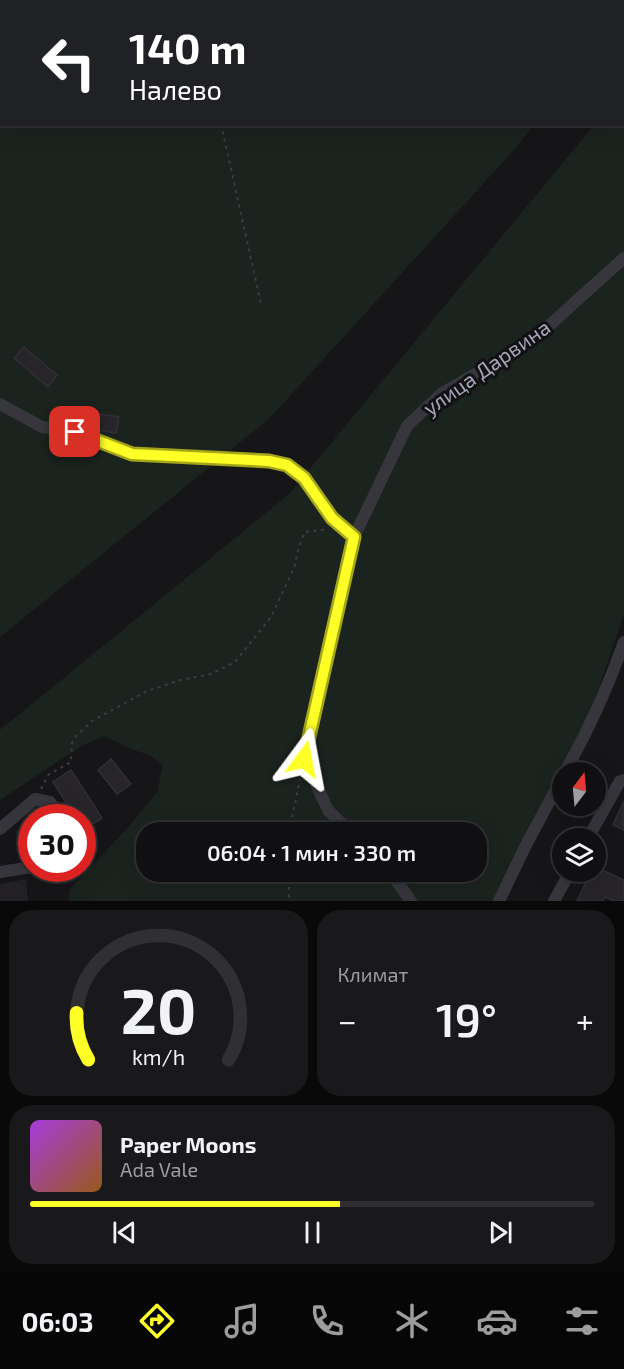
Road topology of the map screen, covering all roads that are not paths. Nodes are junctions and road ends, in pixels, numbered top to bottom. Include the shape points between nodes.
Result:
1 (624, 258) edge
2 (0, 404) edge
3 (354, 537) junction
4 (624, 642) edge
5 (621, 662) edge
6 (570, 762) edge
7 (624, 780) edge
8 (552, 797) edge
9 (29, 804) edge
10 (52, 804) edge
11 (18, 814) edge
12 (340, 822) edge
13 (594, 828) edge
14 (0, 829) edge
15 (18, 869) edge
16 (0, 872) edge
17 (397, 882) edge
18 (564, 882) edge
19 (411, 901) edge
20 (498, 901) edge
21 (554, 901) edge

1 - 3 street, улица Дарвина via 532,341 441,394 407,426
2 - 3 street via 42,427 75,432 132,454 287,465 304,478 332,518
3 - 12 street, улица Дарвина via 304,759 328,810
4 - 5 street
5 - 6 street
7 - 13 street
8 - 20 street
9 - 10 street via 35,799
11 - 14 street
15 - 16 street
17 - 19 street
18 - 21 street

